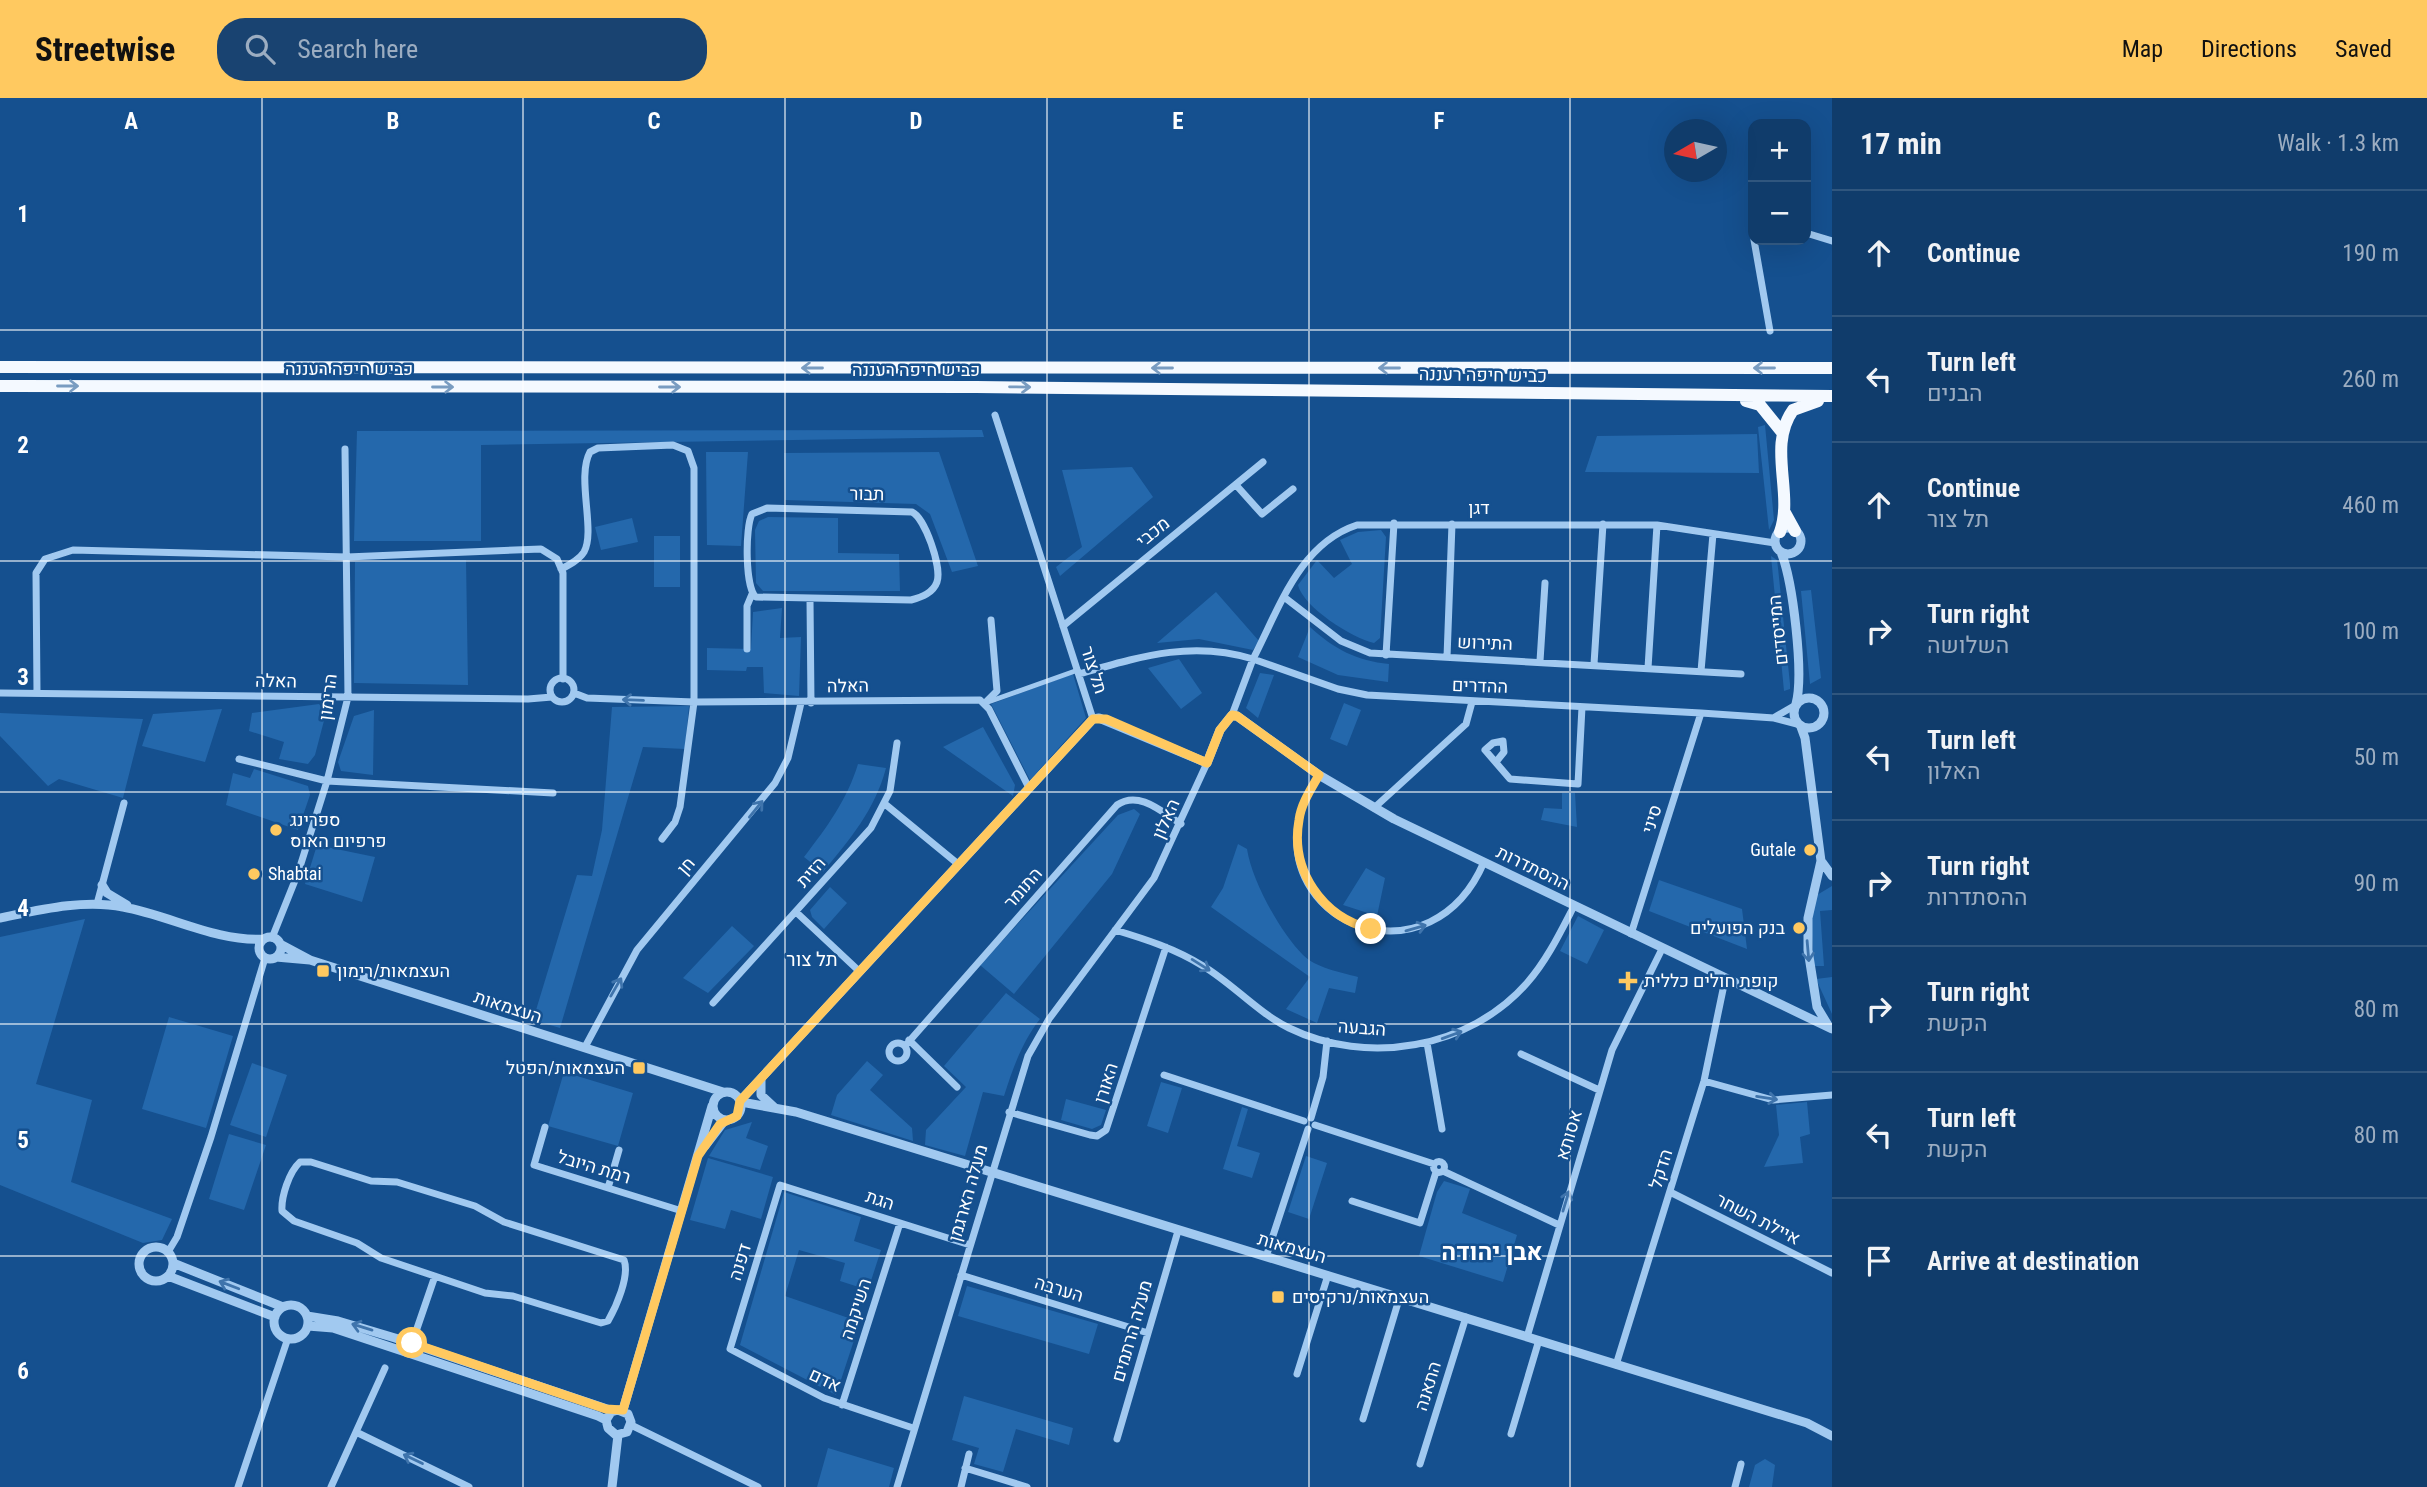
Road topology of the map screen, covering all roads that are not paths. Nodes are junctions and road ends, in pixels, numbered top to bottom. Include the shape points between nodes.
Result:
1 (1811, 235) edge
2 (1832, 241) edge
3 (1754, 245) edge
4 (1770, 331) dead end
5 (0, 367) edge
6 (1832, 368) edge
7 (0, 386) edge
8 (1722, 395) junction
9 (1832, 397) edge
10 (995, 415) dead end
11 (1781, 430) junction
12 (345, 449) dead end
13 (1262, 463) dead end
14 (1236, 485) junction
15 (1293, 489) dead end
16 (1783, 508) junction
17 (1394, 523) junction
18 (1452, 524) junction
19 (1603, 524) junction
20 (1657, 525) junction
21 (1795, 531) junction
22 (1713, 534) junction
23 (1778, 537) junction
24 (1797, 550) junction
25 (1781, 552) junction
26 (347, 557) junction
27 (561, 569) junction
28 (1790, 581) junction
29 (1545, 583) dead end
30 (752, 594) junction
31 (1284, 597) junction
32 (810, 600) junction
33 (991, 620) dead end
34 (1063, 626) junction
35 (747, 649) dead end
36 (1386, 655) junction
37 (1447, 657) junction
38 (1253, 659) junction
39 (1540, 661) junction
40 (1594, 664) junction
41 (1648, 668) junction
42 (1701, 671) junction
43 (1078, 672) junction
44 (1741, 674) dead end
45 (1799, 675) junction
46 (563, 679) junction
47 (0, 693) edge
48 (574, 693) junction
49 (37, 694) junction
50 (348, 697) junction
51 (552, 697) junction
52 (1814, 699) junction
53 (694, 702) junction
54 (1472, 702) junction
55 (801, 703) junction
56 (811, 703) junction
57 (985, 703) junction
58 (1795, 706) junction
59 (1582, 707) junction
60 (1824, 710) junction
61 (1701, 713) junction
62 (1232, 715) junction
63 (1832, 716) edge
64 (1771, 718) junction
65 (1093, 719) junction
66 (1832, 723) edge
67 (1799, 725) junction
68 (1815, 727) junction
69 (897, 743) dead end
70 (1806, 745) junction
71 (239, 759) dead end
72 (1496, 762) dead end
73 (1207, 763) junction
74 (1319, 775) junction
75 (327, 781) junction
76 (1029, 788) junction
77 (553, 793) dead end
78 (124, 803) dead end
79 (885, 804) junction
80 (1374, 808) junction
81 (1181, 824) junction
82 (662, 839) dead end
83 (1821, 861) junction
84 (1484, 862) junction
85 (958, 864) junction
86 (1832, 878) edge
87 (102, 885) junction
88 (1816, 888) junction
89 (97, 904) junction
90 (1574, 906) junction
91 (135, 910) junction
92 (796, 912) junction
93 (0, 918) edge
94 (1115, 930) junction
95 (1631, 934) junction
96 (228, 936) junction
97 (272, 940) junction
98 (1166, 947) junction
99 (1662, 949) junction
100 (262, 955) junction
101 (276, 957) junction
102 (310, 960) junction
103 (859, 971) junction
104 (1725, 979) junction
105 (1815, 997) junction
106 (713, 1003) dead end
107 (1799, 1014) junction
108 (1831, 1028) edge
109 (1327, 1041) junction
110 (1427, 1043) junction
111 (585, 1047) junction
112 (1521, 1054) dead end
113 (769, 1070) junction
114 (1164, 1075) dead end
115 (761, 1079) junction
116 (1704, 1081) junction
117 (697, 1082) junction
118 (957, 1087) dead end
119 (1599, 1090) junction
120 (728, 1092) junction
121 (1832, 1095) edge
122 (740, 1101) junction
123 (713, 1103) junction
124 (772, 1109) junction
125 (1009, 1112) junction
126 (737, 1116) junction
127 (725, 1120) junction
128 (1309, 1123) junction
129 (545, 1127) dead end
130 (1442, 1129) dead end
131 (619, 1150) dead end
132 (698, 1156) junction
133 (1438, 1169) junction
134 (990, 1174) junction
135 (780, 1185) joint
136 (608, 1188) junction
137 (1670, 1192) junction
138 (1352, 1201) dead end
139 (682, 1211) junction
140 (900, 1223) junction
141 (1559, 1225) junction
142 (1178, 1231) junction
143 (970, 1245) junction
144 (168, 1252) junction
145 (1266, 1257) junction
146 (173, 1264) junction
147 (1832, 1273) edge
148 (961, 1275) junction
149 (1328, 1275) junction
150 (168, 1276) junction
151 (435, 1276) junction
152 (1400, 1296) junction
153 (284, 1307) junction
154 (275, 1317) junction
155 (1466, 1317) junction
156 (307, 1321) junction
157 (1148, 1333) junction
158 (1527, 1337) junction
159 (288, 1338) junction
160 (1539, 1340) junction
161 (412, 1343) junction
162 (730, 1349) joint
163 (1616, 1364) junction
164 (385, 1368) dead end
165 (1297, 1374) dead end
166 (842, 1405) junction
167 (618, 1411) junction
168 (1363, 1419) dead end
169 (606, 1420) junction
170 (1807, 1423) junction
171 (631, 1425) junction
172 (1832, 1427) edge
173 (913, 1428) junction
174 (356, 1432) junction
175 (1511, 1434) dead end
176 (618, 1435) junction
177 (1832, 1436) edge
178 (1117, 1439) dead end
179 (969, 1454) dead end
180 (1420, 1464) dead end
181 (1741, 1464) dead end
182 (965, 1468) junction
183 (238, 1487) edge
184 (331, 1487) edge
185 (469, 1487) edge
186 (612, 1487) edge
187 (758, 1487) edge
188 (897, 1487) edge
189 (961, 1487) edge
190 (1027, 1487) edge
191 (1735, 1487) edge

1 - 2 street
3 - 4 street
6 -> 5 highway, כביש חיפה רעננה
7 -> 8 highway, כביש חיפה רעננה via 976,387
8 - 9 highway, כביש חיפה רעננה
8 - 11 highway via 1760,405
9 - 11 highway via 1793,410
10 - 34 street, תל צור
11 - 16 highway
12 - 26 street, הרימון
13 - 14 street, מכבי
14 - 15 street via 1262,514
14 - 34 street, מכבי
16 - 21 highway
16 - 23 highway
17 - 18 street, דגן
17 - 31 street, דגן via 1357,525 1330,536 1310,555
17 - 36 street
18 - 19 street, דגן
18 - 37 street
19 - 20 street, דגן
19 - 40 street
20 - 22 street, דגן
20 - 41 street
21 - 23 street
21 - 24 street, המייסדים via 1800,538
22 - 23 street, דגן
22 - 42 street
23 - 25 street, המייסדים
24 - 25 street
24 - 28 street, המייסדים
25 - 28 street, המייסדים
26 - 27 street via 541,548 557,559
26 - 49 street via 74,550 53,554 39,566 35,583
26 - 50 street, הרימון
27 - 46 street
27 - 53 street via 577,560 586,546 585,466 590,452 673,445 688,451 694,468
28 - 45 street, המייסדים
29 - 39 street
30 - 32 street, תבור via 762,600
30 - 32 street, תבור via 748,524 756,511 902,510 918,515 938,567 937,581 929,593 911,600
30 - 35 street via 747,606
31 - 36 street, התירוש via 1341,641
31 - 38 street, דגן
32 - 56 street
33 - 57 street via 997,691
34 - 43 street, תל צור
36 - 37 street, התירוש
37 - 39 street, התירוש
38 - 43 street, ההדרים via 1182,649
38 - 54 street, ההדרים via 1351,692
38 - 62 street
39 - 40 street, התירוש
40 - 41 street, התירוש
41 - 42 street, התירוש
42 - 44 street, התירוש
43 - 57 street
43 - 65 street, תל צור
45 - 52 street, המייסדים
45 - 58 street, המייסדים
46 - 48 street via 572,684
46 - 51 street via 551,686
47 - 49 street, האלה
48 - 51 street via 564,702
53 -> 48 street, האלה via 587,698
49 - 50 street, האלה
50 - 51 street, האלה
50 - 75 street, הרימון
52 - 58 street via 1804,698
52 - 60 street
53 - 55 street, האלה
53 - 82 street via 680,807
54 - 59 street, ההדרים
54 - 80 street via 1466,724
55 - 56 street, האלה
111 -> 55 street, חן via 642,943 775,783 788,758
56 - 57 street, האלה via 974,699
57 - 76 street
58 - 64 street
58 - 67 street via 1793,715
59 - 61 street, ההדרים
59 - 72 street via 1578,784 1510,779
60 - 63 street
60 - 68 street
61 - 64 street, ההדרים
61 - 95 street, סיני
62 - 73 street, האלון via 1220,730
62 - 74 street, ההסתדרות
64 - 67 street, ההדרים
65 - 73 street via 1106,719
65 - 76 street, תל צור
66 - 68 street
67 - 68 street
67 - 70 street
68 - 70 street
69 - 79 street, הזית
70 - 83 street
71 - 75 street
73 - 81 street, האלון
74 - 80 street, ההסתדרות
74 -> 84 street via 1299,818 1298,851 1308,882 1351,922 1396,932 1424,926 1461,900
75 - 77 street
75 - 97 street, הרימון
76 - 85 street, תל צור
78 - 87 street
79 - 85 street
79 - 92 street, הזית via 862,839
80 - 84 street, ההסתדרות
81 - 94 street, האלון via 1154,878
81 - 118 street, התומר via 1140,799 1126,799 1117,805 907,1043
83 - 86 street
83 - 88 street
84 - 90 street, ההסתדרות
85 - 103 street, תל צור
86 - 88 street
87 - 89 street
87 - 91 street
88 -> 105 street via 1807,929
89 - 91 street, העצמאות
89 - 93 street, העצמאות
90 - 95 street, ההסתדרות
110 -> 90 street, הגבעה via 1462,1031 1510,1000 1539,969
91 - 96 street, העצמאות
92 - 103 street
92 - 106 street, הזית
94 - 98 street, הגבעה
94 - 125 street, מעלה הארגמן via 1041,1031
95 - 99 street, ההסתדרות
96 - 97 street, העצמאות
96 - 100 street, העצמאות
97 - 100 street via 260,944
97 - 101 street
97 - 102 street, העצמאות
98 -> 109 street, הגבעה via 1205,967 1273,1019
98 - 125 street, האורן via 1106,1130 1090,1135
99 - 104 street, ההסתדרות
99 - 119 street, אסותא via 1621,1028
100 - 101 street, העצמאות
100 - 144 street via 211,1137
101 - 102 street, העצמאות
102 - 111 street, העצמאות
103 - 113 street, תל צור
104 - 107 street, ההסתדרות
104 - 116 street, הדקל
105 - 107 street via 1808,1010
105 - 108 street
107 - 108 street, ההסתדרות
109 - 110 street, הגבעה via 1362,1047
109 - 128 street via 1323,1077
110 - 130 street
111 - 117 street, העצמאות
112 - 119 street
113 - 115 street, תל צור
113 - 120 street, תל צור via 744,1090
114 - 128 street
115 - 122 street, תל צור
115 - 124 street via 761,1095
116 -> 121 street via 1773,1100
116 - 137 street, הדקל
117 - 120 street, העצמאות
117 - 123 street
141 -> 119 street, אסותא
120 - 122 street
120 - 123 street
122 - 124 street, העצמאות
122 - 126 street
123 - 127 street via 716,1116
123 - 132 street
124 - 126 street, העצמאות
124 - 134 street, העצמאות via 796,1112
125 - 134 street, מעלה הארגמן
126 - 127 street
127 - 132 street
128 - 133 street
128 - 145 street
129 - 136 street, רמת היובל via 534,1165
131 - 136 street
132 - 139 street
133 - 138 street via 1420,1223
133 - 141 street
134 - 142 street, העצמאות
134 - 143 street, מעלה הארגמן
135 - 140 street, הגת
135 - 162 street, דפנה
136 - 139 street, רמת היובל
137 - 147 street, איילת השחר
137 - 163 street, הדקל
139 - 167 street
140 - 143 street, הגת
140 - 166 street, השיקמה
141 - 158 street, אסותא
142 - 145 street, העצמאות
142 - 157 street, מעלה הרתמים
143 - 148 street, מעלה הארגמן
144 - 146 street
144 - 150 street via 150,1248 141,1256 139,1267 150,1280
145 - 149 street, העצמאות
146 - 150 street
153 -> 146 street
148 - 157 street, הערבה
148 - 173 street, מעלה הארגמן
149 - 152 street, העצמאות
149 - 165 street
150 - 154 street
151 - 151 street via 601,1323 612,1314 626,1266 616,1257 397,1182 371,1181 311,1162 295,1166 282,1204 287,1216
151 - 161 street
152 - 155 street, העצמאות
152 - 168 street
153 - 154 street
153 - 156 street via 297,1306
154 - 159 street via 278,1332
155 - 158 street, העצמאות
155 - 180 street, התאנה
156 - 159 street via 302,1335
161 -> 156 street via 338,1321
156 - 169 street
157 - 178 street, מעלה הרתמים
158 - 160 street, העצמאות
159 - 183 street
160 - 163 street, העצמאות
160 - 175 street
161 - 167 street
162 - 166 street, אדם
163 - 170 street, העצמאות
164 - 174 street
166 - 173 street, אדם
167 - 169 street
167 - 171 street via 631,1418
169 - 176 street via 610,1432
170 - 172 street, העצמאות
170 - 177 street, העצמאות
171 - 176 street
171 - 187 street
173 - 188 street, מעלה הארגמן
174 - 184 street
185 -> 174 street
176 - 186 street
179 - 182 street
181 - 191 street
182 - 189 street
182 - 190 street

